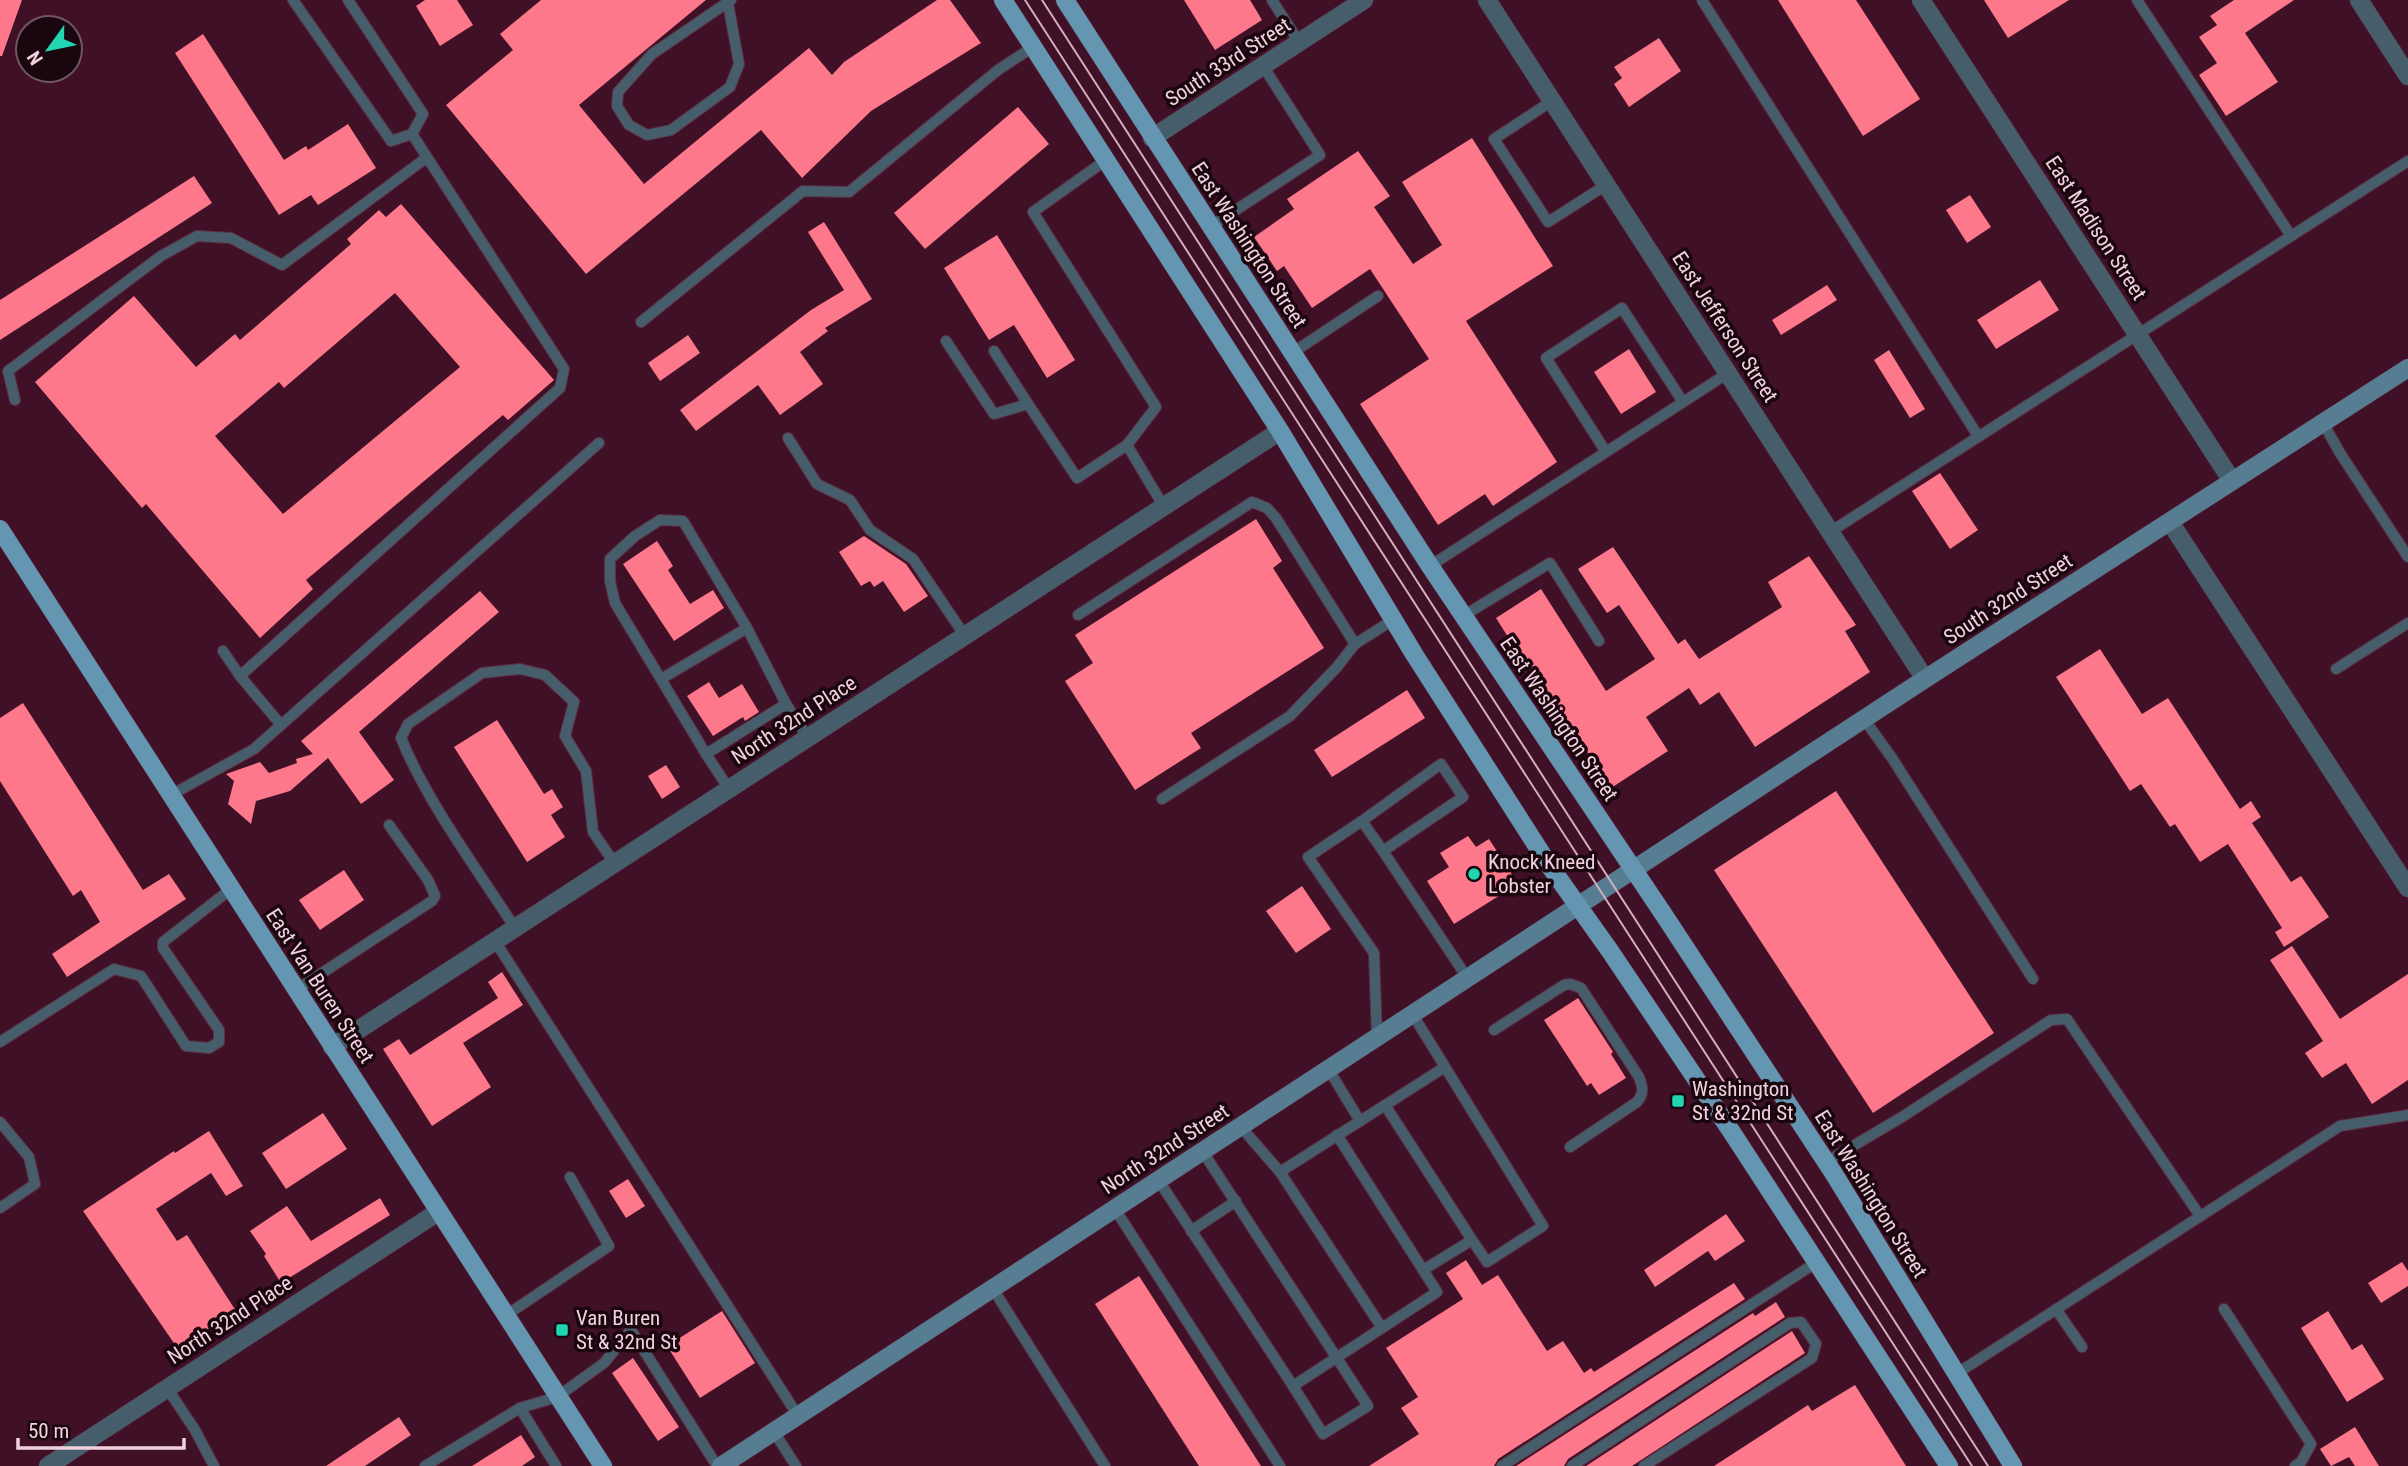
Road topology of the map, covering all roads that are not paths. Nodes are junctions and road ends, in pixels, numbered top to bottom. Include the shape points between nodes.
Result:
1 (293, 0) edge
2 (348, 0) edge
3 (1003, 0) edge
4 (1065, 0) edge
5 (1272, 0) edge
6 (1364, 0) edge
7 (1487, 0) edge
8 (1702, 0) edge
9 (1921, 0) edge
10 (2137, 0) edge
11 (2358, 0) edge
12 (730, 1) edge
13 (1299, 42) junction
14 (1033, 47) junction
15 (1263, 66) junction
16 (2408, 76) edge
17 (1552, 101) junction
18 (412, 134) junction
19 (1152, 138) junction
20 (426, 158) junction
21 (1106, 160) junction
22 (2408, 161) edge
23 (1606, 184) junction
24 (1210, 227) junction
25 (2291, 236) junction
26 (1378, 296) dead end
27 (642, 322) dead end
28 (2138, 335) junction
29 (946, 341) dead end
30 (994, 351) dead end
31 (1292, 353) junction
32 (2408, 368) edge
33 (1728, 373) junction
34 (15, 400) dead end
35 (1683, 402) junction
36 (1028, 404) junction
37 (2322, 423) junction
38 (1280, 431) junction
39 (1978, 436) junction
40 (788, 438) dead end
41 (599, 443) dead end
42 (1127, 445) junction
43 (1606, 452) junction
44 (2232, 481) junction
45 (1164, 507) junction
46 (2170, 522) junction
47 (0, 529) edge
48 (1830, 532) junction
49 (2408, 557) edge
50 (1430, 566) junction
51 (1078, 615) dead end
52 (1462, 616) junction
53 (1393, 620) junction
54 (2408, 623) edge
55 (747, 628) junction
56 (965, 636) junction
57 (1599, 641) dead end
58 (1355, 644) junction
59 (223, 651) dead end
60 (2336, 669) dead end
61 (240, 676) junction
62 (661, 679) junction
63 (1925, 679) junction
64 (786, 704) junction
65 (1864, 719) junction
66 (281, 725) junction
67 (808, 738) junction
68 (706, 754) junction
69 (729, 789) junction
70 (171, 795) junction
71 (1162, 799) dead end
72 (1362, 821) junction
73 (389, 825) dead end
74 (1383, 851) junction
75 (615, 864) junction
76 (1633, 869) junction
77 (2408, 888) edge
78 (231, 889) junction
79 (1578, 906) junction
80 (515, 928) junction
81 (495, 941) junction
82 (1468, 979) junction
83 (2033, 979) dead end
84 (296, 990) junction
85 (1413, 1015) junction
86 (1494, 1030) dead end
87 (1377, 1038) junction
88 (0, 1042) edge
89 (332, 1047) junction
90 (1445, 1067) junction
91 (1329, 1070) junction
92 (1385, 1105) junction
93 (2408, 1115) edge
94 (1360, 1121) junction
95 (0, 1122) edge
96 (1241, 1127) junction
97 (1338, 1135) junction
98 (1570, 1147) dead end
99 (1203, 1152) junction
100 (1826, 1162) junction
101 (1280, 1172) junction
102 (570, 1177) dead end
103 (1159, 1181) junction
104 (1236, 1201) junction
105 (0, 1208) edge
106 (1115, 1209) junction
107 (438, 1212) junction
108 (2200, 1216) junction
109 (1191, 1231) junction
110 (1472, 1240) junction
111 (1817, 1262) junction
112 (1423, 1270) junction
113 (993, 1289) junction
114 (2224, 1309) dead end
115 (2056, 1310) junction
116 (505, 1316) junction
117 (1382, 1328) junction
118 (2082, 1347) dead end
119 (1337, 1357) junction
120 (1956, 1374) junction
121 (1293, 1386) junction
122 (167, 1388) junction
123 (557, 1396) junction
124 (520, 1408) junction
125 (798, 1416) junction
126 (774, 1432) junction
127 (2300, 1465) edge
128 (48, 1466) edge
129 (214, 1466) edge
130 (425, 1466) edge
131 (556, 1466) edge
132 (603, 1466) edge
133 (719, 1466) edge
134 (796, 1466) edge
135 (1105, 1466) edge
136 (1280, 1466) edge
137 (1502, 1466) edge
138 (1572, 1466) edge
139 (1644, 1466) edge
140 (1949, 1466) edge
141 (2013, 1466) edge

1 - 18 lane via 391,141
2 - 18 lane via 423,114
3 - 14 main road
4 - 19 main road, East Washington Street
5 - 13 lane
6 - 13 street, South 33rd Street
7 - 17 street, East Jefferson Street
8 - 39 lane
9 - 28 street, East Madison Street
10 - 25 lane
11 - 16 street
12 - 12 lane via 739,64 730,87 671,130 647,135 629,125 617,107 618,92 652,54
13 - 15 street, South 33rd Street
14 - 21 main road
14 - 27 lane via 998,70 849,192 803,191
15 - 19 street, South 33rd Street
15 - 24 lane via 1320,155
17 - 23 street, East Jefferson Street
17 - 23 lane via 1494,139 1548,222
18 - 20 lane
19 - 24 main road, East Washington Street
20 - 34 lane via 282,265 231,238 197,236 161,256 8,371
20 - 61 lane via 564,369 560,388
21 - 38 main road
21 - 42 lane via 1033,212 1156,407
22 - 25 lane
23 - 33 street, East Jefferson Street
24 - 31 main road, East Washington Street
25 - 28 lane
26 - 31 lane
28 - 39 lane
28 - 44 street, East Madison Street
29 - 36 lane via 994,414
30 - 36 lane
31 - 50 main road, East Washington Street
32 - 37 main road, South 32nd Street
33 - 35 lane
33 - 48 street, East Jefferson Street
35 - 43 lane
35 - 43 lane via 1622,308 1546,358
36 - 42 lane via 1077,478
37 - 44 main road, South 32nd Street
37 - 49 lane
38 - 45 street, North 32nd Place
38 - 53 main road
39 - 48 lane
40 - 56 lane via 817,484 850,500 870,530 913,559
41 - 66 lane
42 - 45 lane
43 - 50 lane
44 - 46 main road, South 32nd Street
45 - 56 street, North 32nd Place
46 - 63 main road, South 32nd Street
46 - 77 street
47 - 70 main road, East Van Buren Street
48 - 63 street, East Jefferson Street
50 - 52 main road, East Washington Street
51 - 58 lane via 1252,502 1276,518
52 - 57 lane via 1550,563
52 - 76 main road, East Washington Street
53 - 58 lane
53 - 79 main road
54 - 60 lane
55 - 62 lane
55 - 62 lane via 684,521 660,520 610,559 610,581 615,603
55 - 64 lane
56 - 67 street, North 32nd Place
58 - 71 lane via 1290,716
59 - 61 lane
61 - 66 lane
62 - 68 lane
63 - 65 main road, South 32nd Street
64 - 67 lane
64 - 68 lane
65 - 76 main road, South 32nd Street
65 - 83 lane
66 - 70 lane via 254,749
67 - 69 street, North 32nd Place
68 - 69 lane
69 - 75 street, North 32nd Place
70 - 78 main road, East Van Buren Street
72 - 74 lane
72 - 74 lane via 1441,764 1463,797
72 - 87 lane via 1308,857 1374,953
73 - 84 lane via 435,896
74 - 82 lane
75 - 80 street, North 32nd Place
75 - 80 lane via 593,832 586,771 565,736 573,702 545,675 520,669 482,673 408,724 401,738 434,802
76 - 79 main road, North 32nd Street
76 - 100 main road, East Washington Street
78 - 84 main road, East Van Buren Street
78 - 88 lane via 163,942 219,1030 219,1042 209,1048 186,1046 141,976 114,970
79 - 82 main road, North 32nd Street
79 - 111 main road
80 - 81 street, North 32nd Place
81 - 89 street, North 32nd Place
81 - 125 lane
82 - 85 main road, North 32nd Street
84 - 89 main road, East Van Buren Street
85 - 87 main road, North 32nd Street
85 - 90 lane
86 - 98 lane via 1570,984 1581,988 1632,1066 1642,1084 1642,1097
87 - 91 main road, North 32nd Street
89 - 107 main road, East Van Buren Street
90 - 92 lane
90 - 110 lane via 1543,1226 1487,1262
91 - 94 lane
91 - 96 main road, North 32nd Street
92 - 94 lane
92 - 110 lane
93 - 108 lane via 2340,1126
94 - 97 lane
95 - 105 lane via 29,1157 34,1184
96 - 99 main road, North 32nd Street
96 - 101 lane
97 - 101 lane
97 - 112 lane
99 - 103 main road, North 32nd Street
99 - 104 lane
100 - 108 lane via 2051,1020 2067,1019
100 - 120 main road, East Washington Street
101 - 117 lane
102 - 116 lane via 609,1246
103 - 106 main road, North 32nd Street
103 - 109 lane
104 - 109 lane
104 - 119 lane
106 - 113 main road, North 32nd Street
106 - 136 lane
107 - 116 main road, East Van Buren Street
107 - 122 street, North 32nd Place
108 - 115 lane
109 - 121 lane
110 - 112 lane
111 - 137 lane
111 - 140 main road
112 - 117 lane via 1437,1292
113 - 125 main road, North 32nd Street
113 - 135 lane
114 - 127 lane via 2311,1444
115 - 118 lane
115 - 120 lane
116 - 123 main road, East Van Buren Street
117 - 119 lane
119 - 121 lane
119 - 121 lane via 1368,1406 1323,1434
120 - 141 main road, East Washington Street
122 - 128 street, North 32nd Place
122 - 129 lane
123 - 124 lane
123 - 132 main road, East Van Buren Street
123 - 133 lane via 604,1363 631,1330
124 - 130 lane
124 - 131 lane
125 - 126 main road, North 32nd Street
126 - 133 main road, North 32nd Street
126 - 134 lane
138 - 139 lane via 1790,1323 1801,1322 1816,1344 1812,1357

